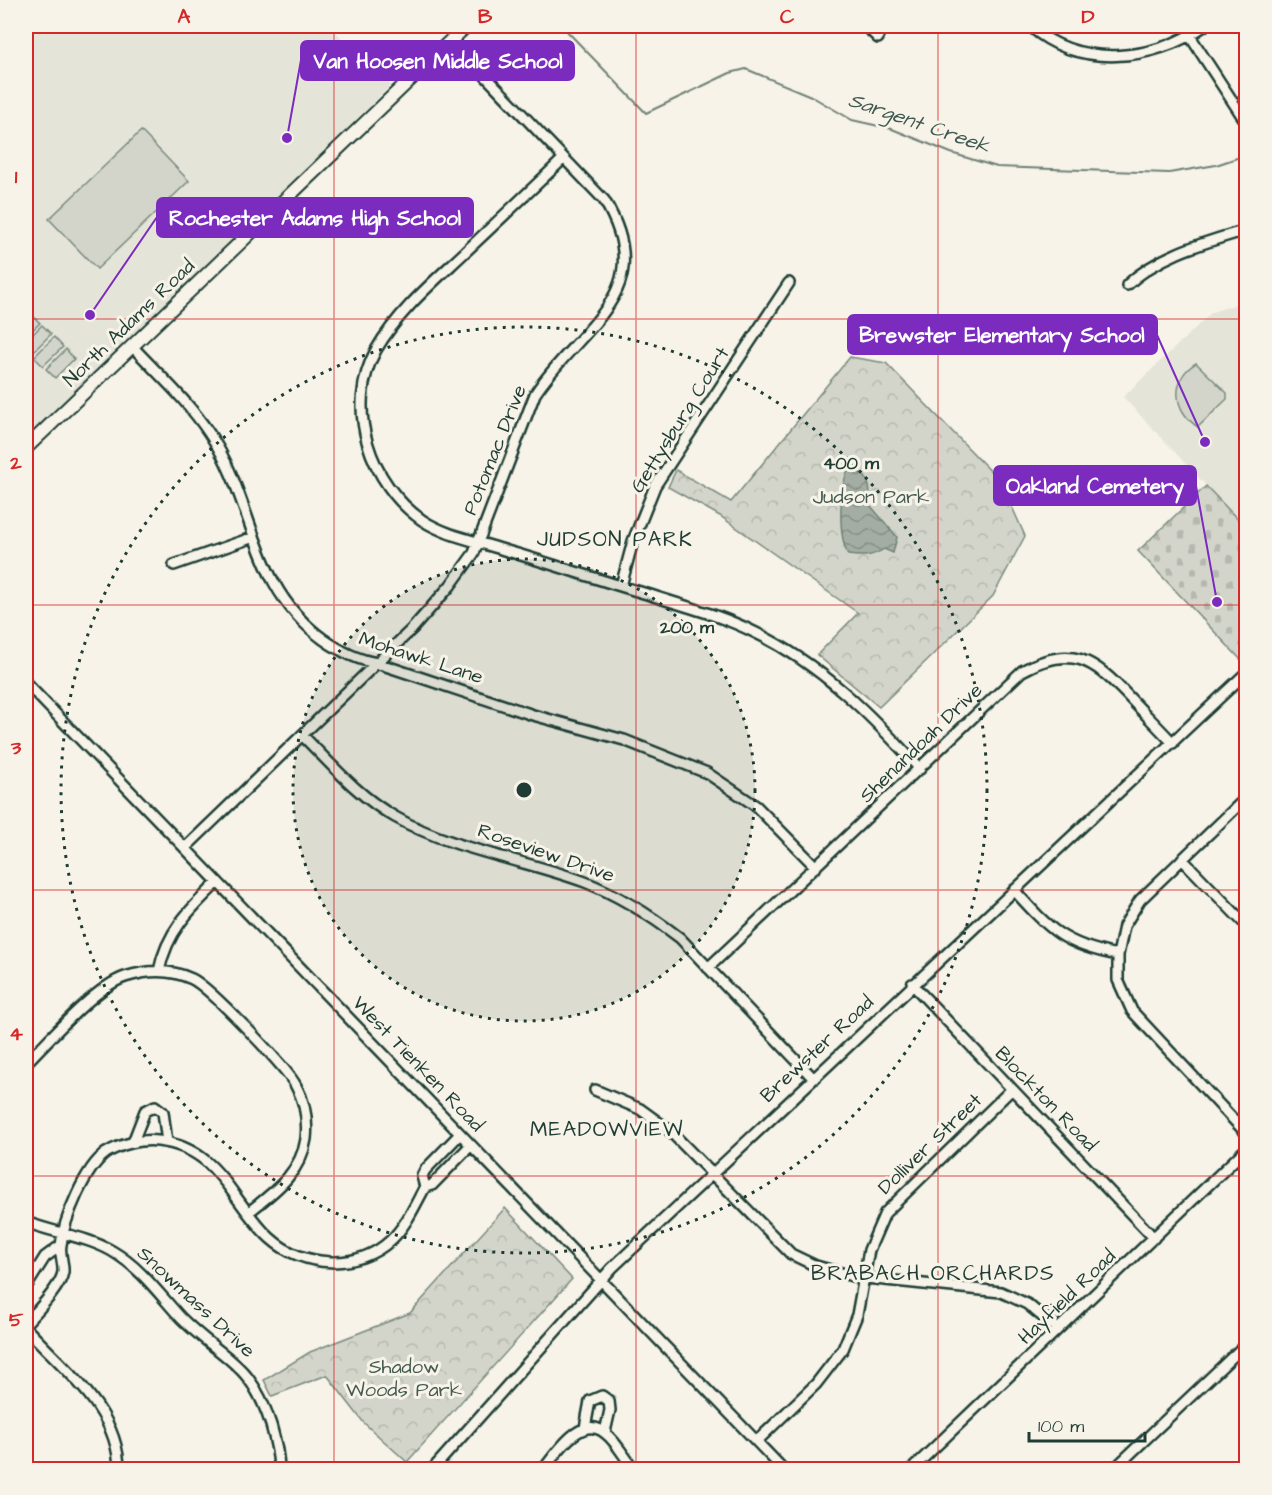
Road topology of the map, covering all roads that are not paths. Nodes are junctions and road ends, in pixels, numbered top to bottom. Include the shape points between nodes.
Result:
1 (466, 26) edge
2 (866, 26) edge
3 (1030, 26) edge
4 (1204, 26) edge
5 (1042, 29) edge
6 (1190, 36) junction
7 (878, 38) dead end
8 (451, 40) junction
9 (1246, 122) edge
10 (563, 159) junction
11 (1246, 230) edge
12 (789, 283) dead end
13 (1127, 285) dead end
14 (133, 347) junction
15 (26, 448) edge
16 (254, 537) junction
17 (477, 543) junction
18 (174, 565) dead end
19 (621, 586) junction
20 (377, 663) junction
21 (1246, 674) edge
22 (26, 683) edge
23 (303, 735) junction
24 (1173, 743) junction
25 (920, 769) junction
26 (1246, 798) edge
27 (185, 848) junction
28 (1182, 859) junction
29 (816, 867) junction
30 (218, 882) junction
31 (1014, 890) junction
32 (1246, 925) edge
33 (1118, 955) junction
34 (708, 968) junction
35 (159, 971) junction
36 (912, 984) junction
37 (26, 1063) edge
38 (813, 1078) junction
39 (1012, 1089) junction
40 (596, 1090) dead end
41 (1246, 1133) edge
42 (460, 1134) junction
43 (167, 1142) junction
44 (133, 1143) junction
45 (471, 1145) junction
46 (1246, 1149) edge
47 (713, 1173) junction
48 (425, 1187) junction
49 (249, 1212) junction
50 (26, 1222) edge
51 (65, 1233) junction
52 (1154, 1238) junction
53 (60, 1246) junction
54 (863, 1277) junction
55 (601, 1281) junction
56 (26, 1287) edge
57 (26, 1323) edge
58 (26, 1328) edge
59 (1058, 1329) junction
60 (1246, 1344) edge
61 (585, 1428) junction
62 (605, 1432) junction
63 (757, 1441) junction
64 (437, 1468) edge
65 (119, 1470) edge
66 (279, 1470) edge
67 (543, 1470) edge
68 (636, 1470) edge
69 (784, 1470) edge
70 (911, 1470) edge
71 (1113, 1470) edge

1 - 8 main road, North Adams Road
2 - 7 street
3 - 5 street
4 - 6 street
5 - 6 street via 1068,48 1095,54 1145,53
6 - 9 street
8 - 10 street, Potomac Drive
8 - 14 main road, North Adams Road
10 - 17 street, Potomac Drive via 612,213 622,243 623,275 604,312 547,375 535,394
10 - 17 street via 399,317 371,362 363,394 366,440 380,475 392,492 423,521
11 - 13 street via 1157,262
12 - 19 street, Gettysburg Court via 656,486 633,541
14 - 15 main road, North Adams Road
14 - 16 street, Mohawk Lane via 209,433
16 - 18 street
16 - 20 street, Mohawk Lane via 274,586 299,619 343,651 362,661
17 - 19 street
17 - 20 street, Potomac Drive via 436,604
19 - 25 street via 727,619 805,662 852,697
20 - 23 street, Potomac Drive
20 - 29 street, Mohawk Lane via 533,715 624,740 707,773 756,806
21 - 24 street, Brewster Road
22 - 27 street, West Tienken Road
23 - 27 street, Potomac Drive
23 - 34 street, Roseview Drive via 363,794 396,818 439,837 582,881 628,901 680,938
24 - 25 street, Shenandoah Drive via 1092,662 1055,657 1023,671
24 - 31 street, Brewster Road
25 - 29 street, Shenandoah Drive
26 - 28 street
27 - 30 street, West Tienken Road
28 - 32 street
28 - 33 street via 1130,914
29 - 34 street, Shenandoah Drive
30 - 35 street via 175,928
30 - 42 street, West Tienken Road
31 - 33 street via 1062,938 1090,950
31 - 36 street, Brewster Road
33 - 41 street via 1118,980 1132,1011
34 - 38 street, Roseview Drive
35 - 37 street via 124,977 104,989
35 - 49 street via 193,979 207,989 295,1083 305,1104 306,1140 292,1173
36 - 38 street, Brewster Road
36 - 39 street, Blockton Road
38 - 47 street, Brewster Road
39 - 52 street, Blockton Road
39 - 54 street, Dolliver Street via 885,1213 872,1240
40 - 47 street via 656,1118
42 - 45 street, West Tienken Road
42 - 48 street via 425,1170
43 - 44 street
43 - 44 street via 163,1112 155,1106 145,1111
43 - 49 street via 197,1152
44 - 51 street via 106,1154 90,1169
45 - 48 street via 432,1185
45 - 55 street, West Tienken Road
46 - 52 street, Hayfield Road
47 - 54 street via 791,1254 824,1269
47 - 55 street, Brewster Road
48 - 49 street via 391,1240 378,1250 345,1262 298,1256 270,1238
50 - 51 street, Snowmass Drive
51 - 53 street
51 - 66 street, Snowmass Drive via 127,1260 184,1320 252,1380 276,1442
52 - 59 street, Hayfield Road
53 - 56 street via 45,1257
53 - 57 street via 63,1273
54 - 59 street via 1001,1292 1027,1304
54 - 63 street, Dolliver Street via 857,1315 832,1365
55 - 63 street, West Tienken Road
55 - 64 street, Brewster Road
58 - 65 street via 104,1413 118,1447
59 - 70 street, Hayfield Road
60 - 71 street
61 - 62 street
61 - 62 street via 590,1401 602,1396 609,1401 610,1410
61 - 67 street
62 - 68 street
63 - 69 street, West Tienken Road

